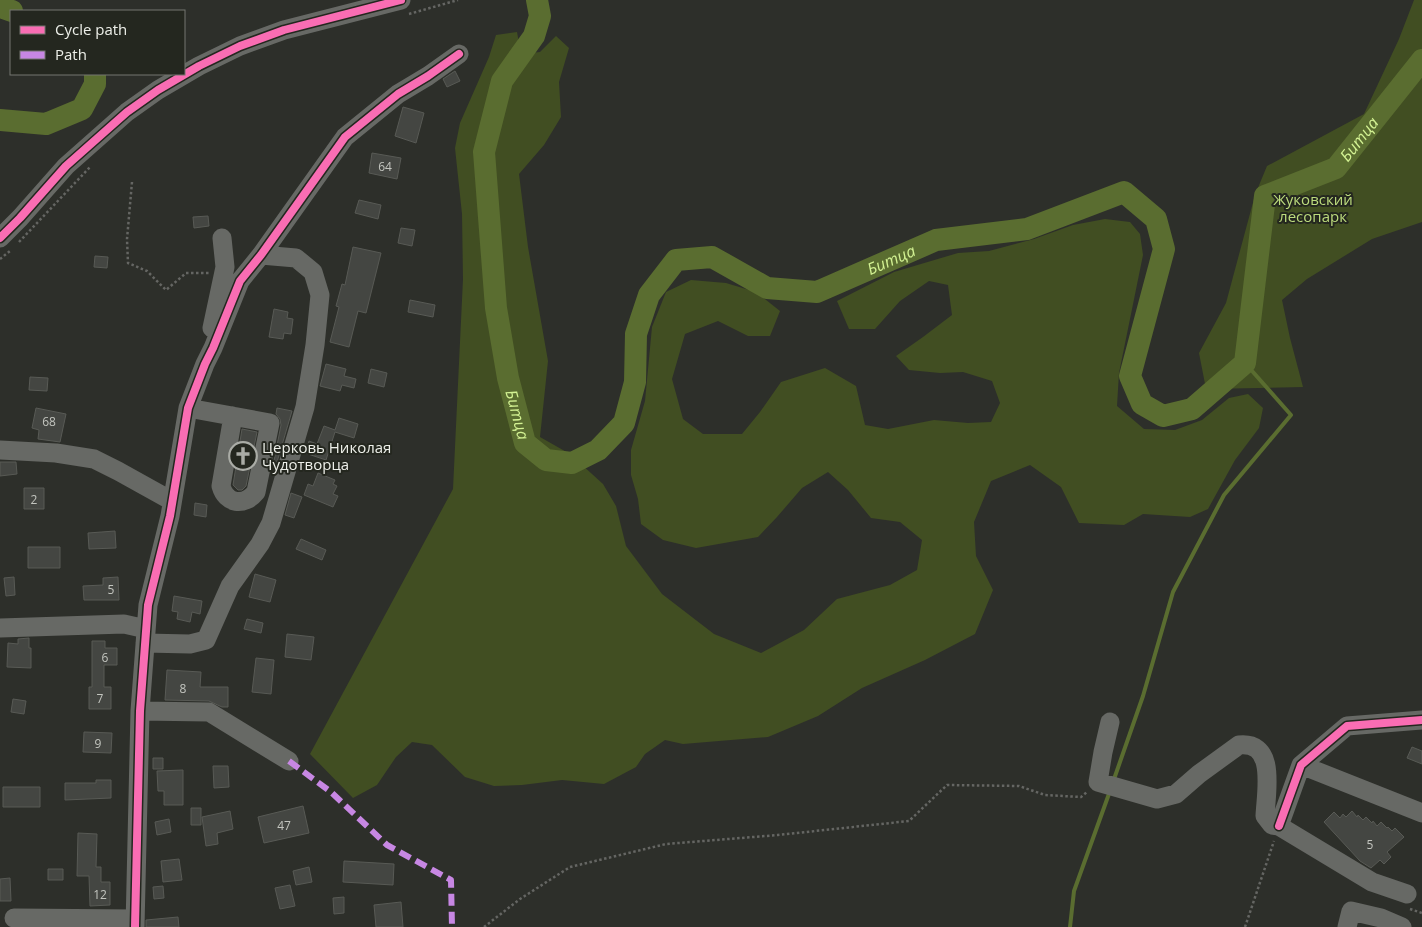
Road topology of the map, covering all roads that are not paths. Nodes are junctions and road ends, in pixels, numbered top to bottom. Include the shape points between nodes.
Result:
1 (402, 8) edge
2 (459, 54) dead end
3 (185, 74) edge
4 (184, 75) edge
5 (0, 238) edge
6 (222, 238) dead end
7 (262, 256) junction
8 (205, 364) junction
9 (188, 408) junction
10 (233, 416) dead end
11 (0, 450) edge
12 (172, 501) junction
13 (0, 628) edge
14 (145, 636) junction
15 (140, 711) junction
16 (1422, 720) edge
17 (1110, 722) dead end
18 (289, 761) dead end
19 (1301, 765) junction
20 (1422, 813) edge
21 (1280, 826) junction
22 (1405, 900) road end
23 (14, 918) dead end
24 (135, 923) edge
25 (1347, 927) edge
26 (1402, 927) edge

1 - 3 street via 284,30 240,46
2 - 7 street via 398,94 345,137
4 - 5 street via 127,112 66,166
6 - 8 street via 225,267
7 - 8 street via 240,281
7 - 14 street via 296,258 313,272 320,295 305,407 272,523 230,586 206,640 190,644
8 - 9 street
9 - 10 street
9 - 12 street
11 - 12 street via 94,459
12 - 14 street via 148,605
13 - 14 street via 124,624
14 - 15 street
15 - 18 street via 209,712
15 - 24 street
16 - 19 street via 1347,726
17 - 21 street via 1098,782 1157,799 1176,794 1239,745 1246,744 1263,753 1266,764 1265,816 1272,824
19 - 20 street
19 - 21 street
21 - 22 street
23 - 24 street
25 - 26 street via 1352,911

